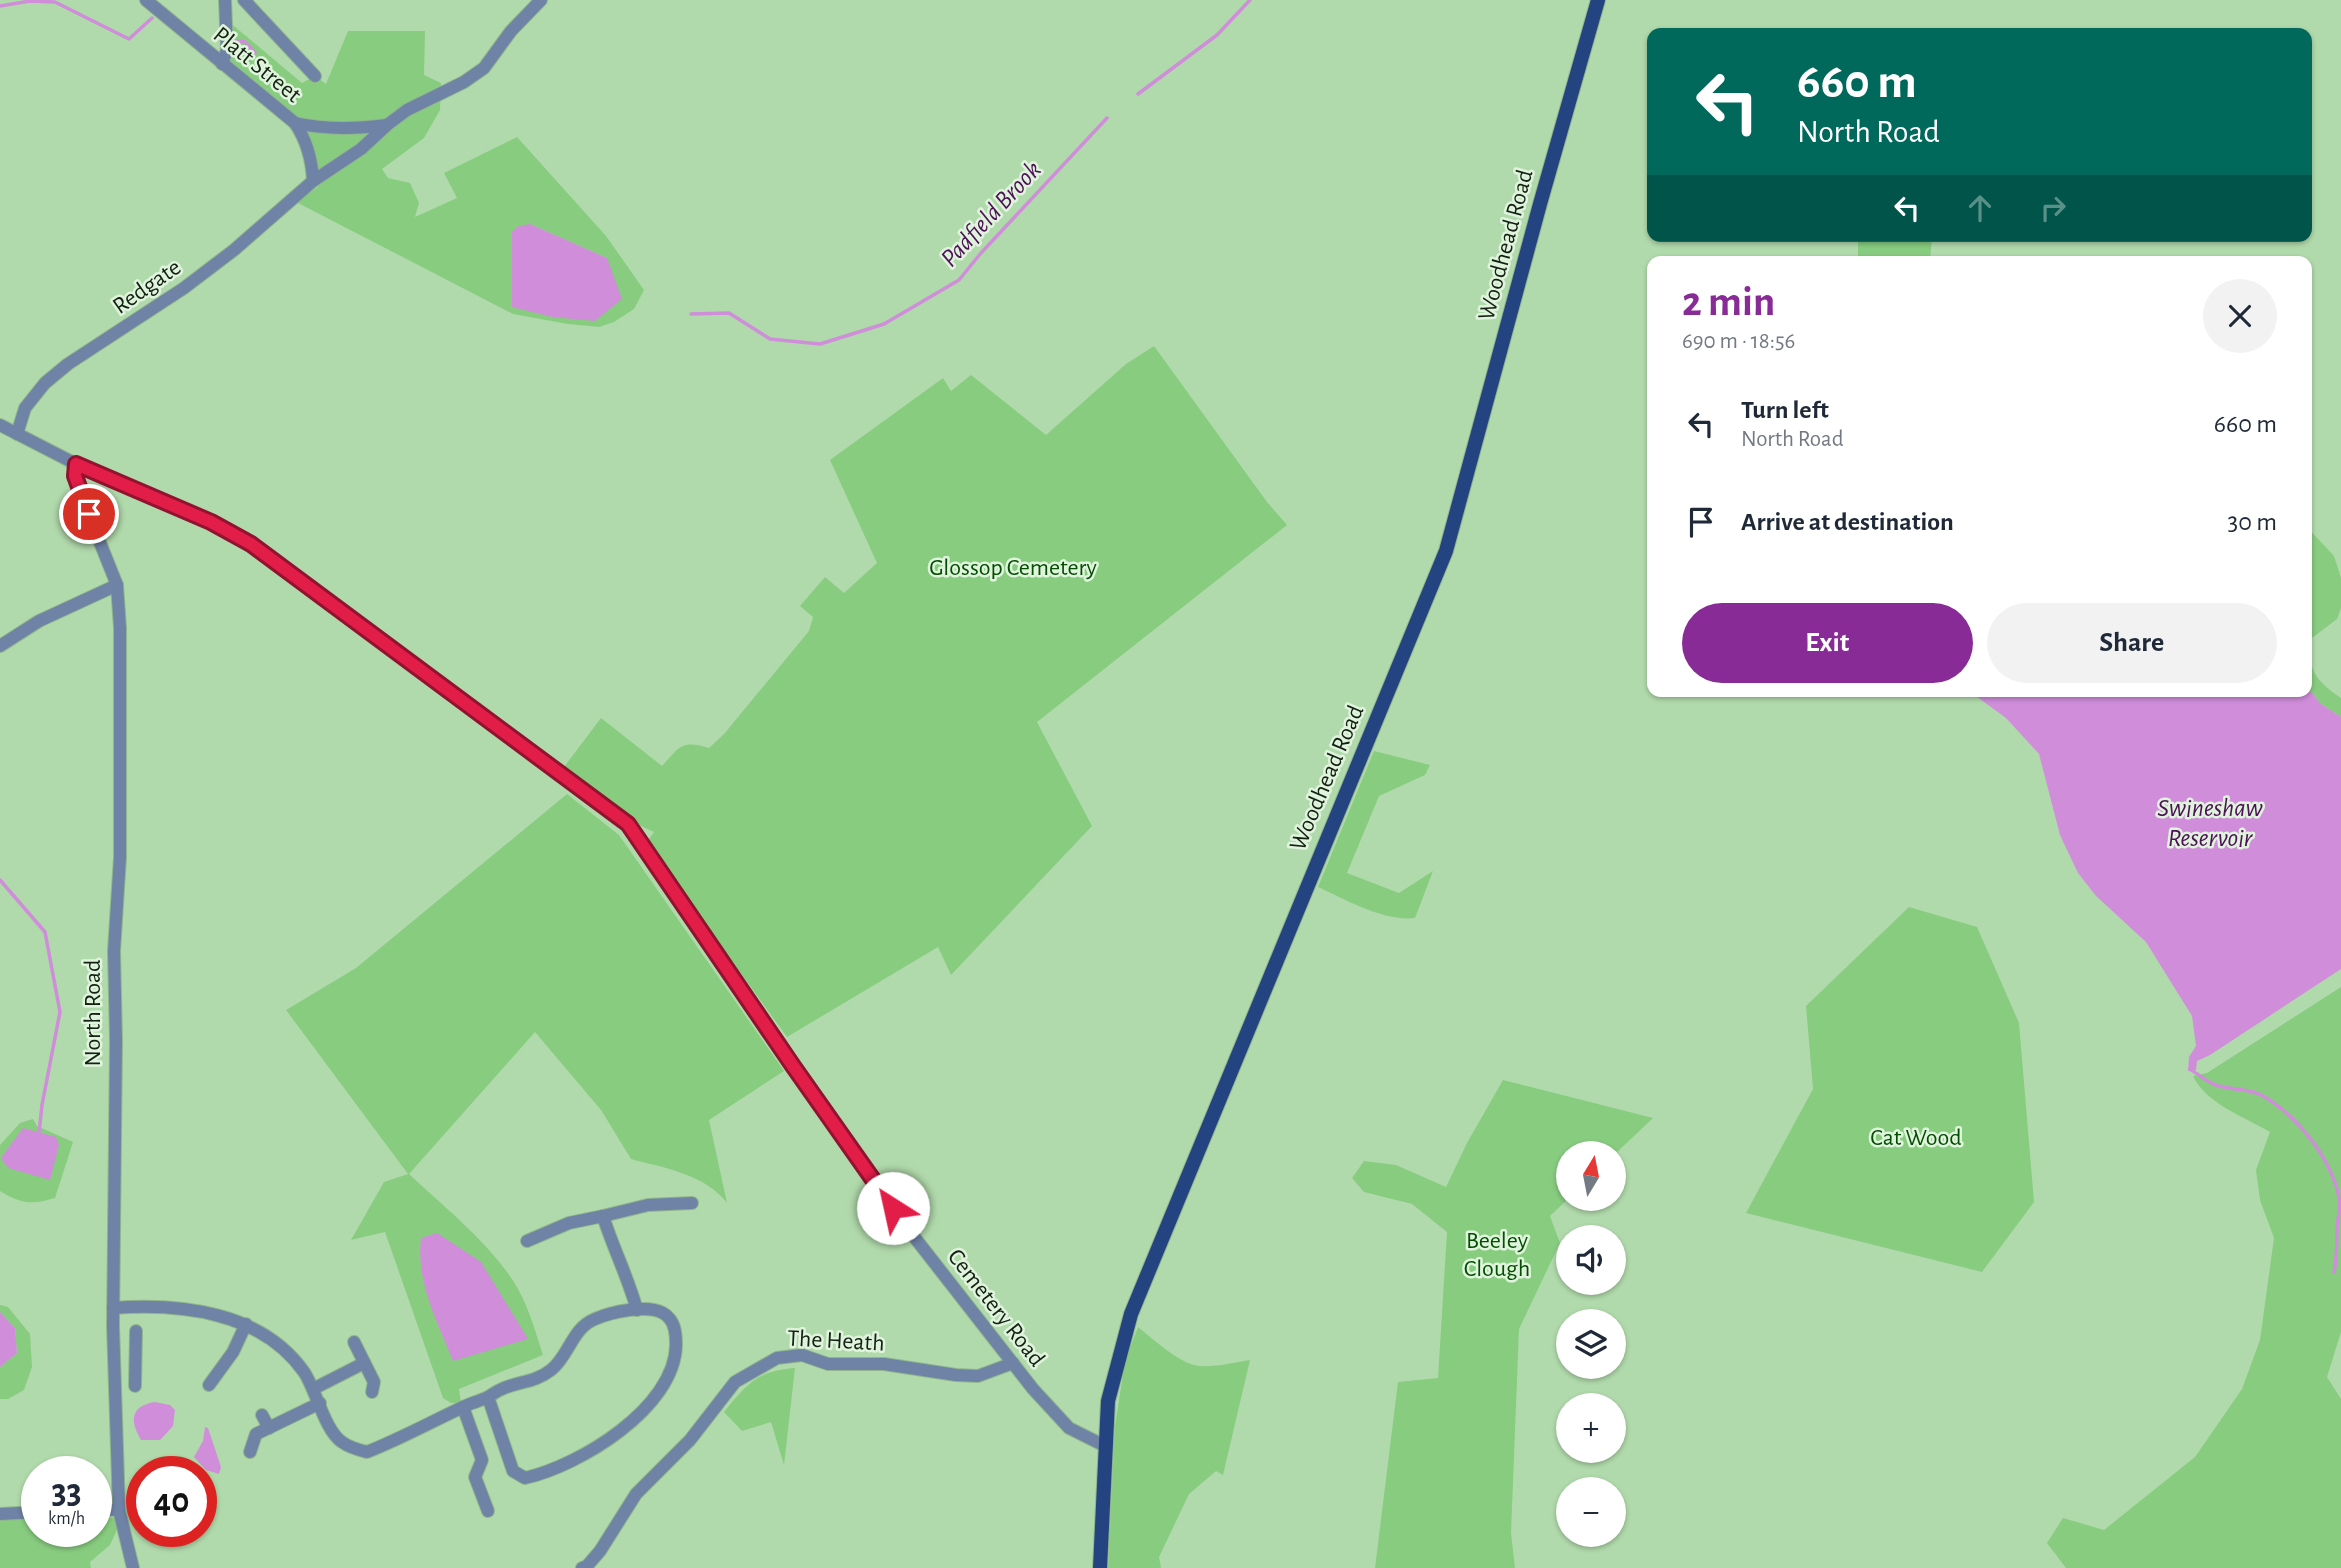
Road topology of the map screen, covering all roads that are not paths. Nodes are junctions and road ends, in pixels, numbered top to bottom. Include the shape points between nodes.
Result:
1 (146, 0) edge
2 (225, 0) edge
3 (244, 0) edge
4 (541, 0) edge
5 (1598, 0) edge
6 (222, 64) junction
7 (315, 76) dead end
8 (295, 123) junction
9 (387, 125) junction
10 (313, 181) junction
11 (0, 425) edge
12 (17, 434) junction
13 (76, 464) junction
14 (117, 585) junction
15 (0, 646) edge
16 (692, 1203) dead end
17 (603, 1216) junction
18 (527, 1241) dead end
19 (113, 1308) junction
20 (637, 1310) junction
21 (246, 1324) junction
22 (136, 1331) dead end
23 (354, 1342) dead end
24 (364, 1363) junction
25 (1013, 1363) junction
26 (114, 1365) junction
27 (135, 1365) junction
28 (209, 1385) dead end
29 (135, 1386) dead end
30 (313, 1389) junction
31 (372, 1392) dead end
32 (488, 1397) junction
33 (320, 1403) junction
34 (463, 1407) junction
35 (262, 1415) dead end
36 (269, 1428) junction
37 (1105, 1446) junction
38 (250, 1452) dead end
39 (112, 1510) edge
40 (119, 1510) junction
41 (488, 1511) dead end
42 (21, 1513) edge
43 (0, 1514) edge
44 (133, 1568) edge
45 (582, 1568) edge
46 (1100, 1568) edge

1 - 6 street, Platt Street
2 - 6 street via 227,50
3 - 7 street
4 - 9 street, Redgate via 484,68
5 - 37 main road, Woodhead Road via 1452,533 1131,1314 1108,1401
6 - 8 street, Platt Street
8 - 9 street via 357,129
8 - 10 street, Platt Street via 305,137
9 - 10 street, Redgate
10 - 12 street, Redgate via 184,288 45,383 25,408
11 - 12 street, Cemetery Road
12 - 13 street, Cemetery Road
13 - 14 street, North Road via 81,495
13 - 25 street, Cemetery Road via 251,544 628,824 900,1218
14 - 15 street via 39,621
14 - 19 street, North Road via 120,856 114,951
16 - 17 street via 648,1205
17 - 18 street via 569,1223
17 - 20 street
19 - 21 street via 191,1311
19 - 26 street, North Road
20 - 32 street via 592,1320 552,1369
20 - 32 street via 660,1311 673,1324 673,1366 646,1406 600,1444 545,1473 524,1478 513,1471
21 - 28 street
21 - 30 street via 278,1343
22 - 27 street
23 - 24 street
24 - 30 street
24 - 31 street via 374,1382
25 - 37 street, Cemetery Road via 1069,1428
25 - 45 street, The Heath via 978,1376 884,1364 828,1364 802,1355 777,1358 735,1382 690,1440 636,1494 600,1551
26 - 27 street
26 - 40 street, North Road
27 - 29 street
30 - 33 street
32 - 34 street
33 - 34 street via 340,1441 367,1452
33 - 36 street
34 - 41 street via 482,1460 475,1477
35 - 36 street
36 - 38 street via 256,1434
37 - 46 main road, Woodhead Road
39 - 40 street
40 - 44 street, North Road
42 - 43 street

